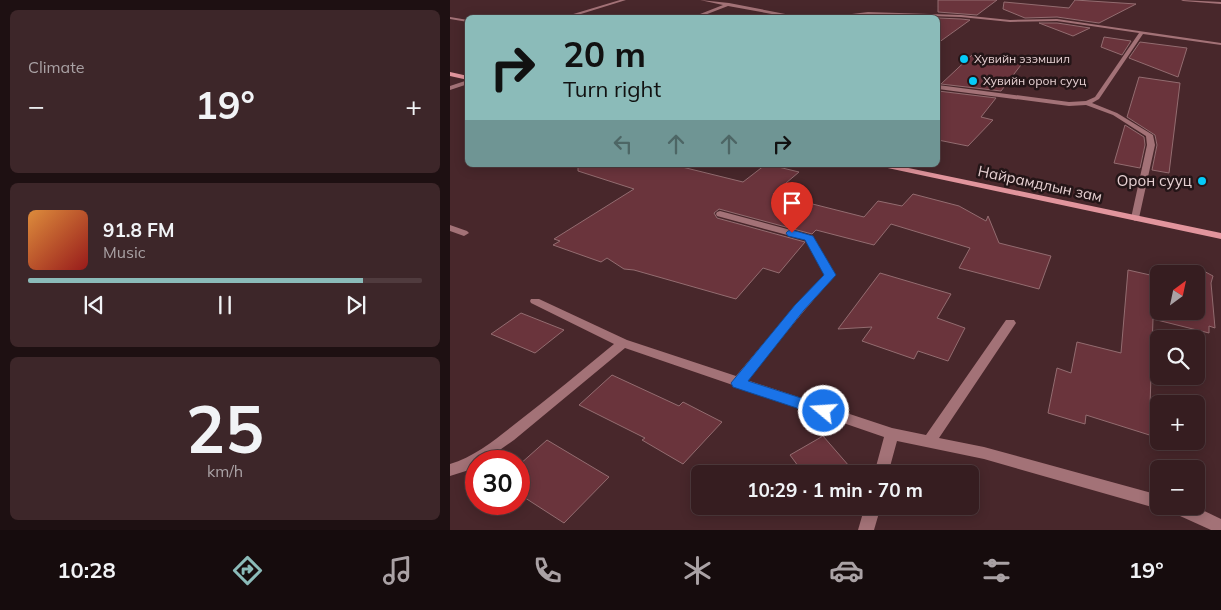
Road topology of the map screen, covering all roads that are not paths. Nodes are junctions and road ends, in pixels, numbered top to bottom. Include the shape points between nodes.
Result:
1 (624, 0) edge
2 (702, 0) edge
3 (1183, 0) edge
4 (731, 2) edge
5 (1221, 2) edge
6 (572, 15) edge
7 (699, 15) edge
8 (790, 15) edge
9 (850, 15) edge
10 (930, 15) edge
11 (940, 15) edge
12 (450, 18) edge
13 (465, 20) edge
14 (1142, 32) junction
15 (1221, 44) edge
16 (450, 74) edge
17 (465, 77) edge
18 (465, 83) edge
19 (940, 87) edge
20 (450, 88) edge
21 (1087, 103) junction
22 (893, 167) edge
23 (720, 214) dead end
24 (1135, 218) junction
25 (450, 228) edge
26 (464, 233) dead end
27 (1221, 236) edge
28 (535, 301) dead end
29 (1010, 323) dead end
30 (622, 342) junction
31 (738, 383) junction
32 (892, 434) junction
33 (929, 442) junction
34 (883, 465) edge
35 (450, 470) edge
36 (1150, 499) edge
37 (870, 515) edge
38 (1196, 515) edge
39 (1221, 527) edge
40 (866, 530) edge

1 - 6 street
2 - 4 street
3 - 5 street
4 - 7 street
4 - 8 street
9 - 10 street
11 - 14 street via 1010,21 1043,19
12 - 13 street
14 - 15 street
14 - 21 street via 1097,98
16 - 17 main road
18 - 20 street
19 - 21 street via 1060,104
21 - 24 street via 1115,114 1149,135 1149,159
22 - 24 main road, Найрамдлын зам
23 - 31 street via 810,238 830,275
24 - 27 main road, Найрамдлын зам
25 - 26 street
28 - 30 street
29 - 33 street
30 - 31 street
30 - 35 street via 491,451 457,470
31 - 32 street
32 - 33 street
32 - 34 street
33 - 36 street via 984,453
37 - 40 street
38 - 39 street

